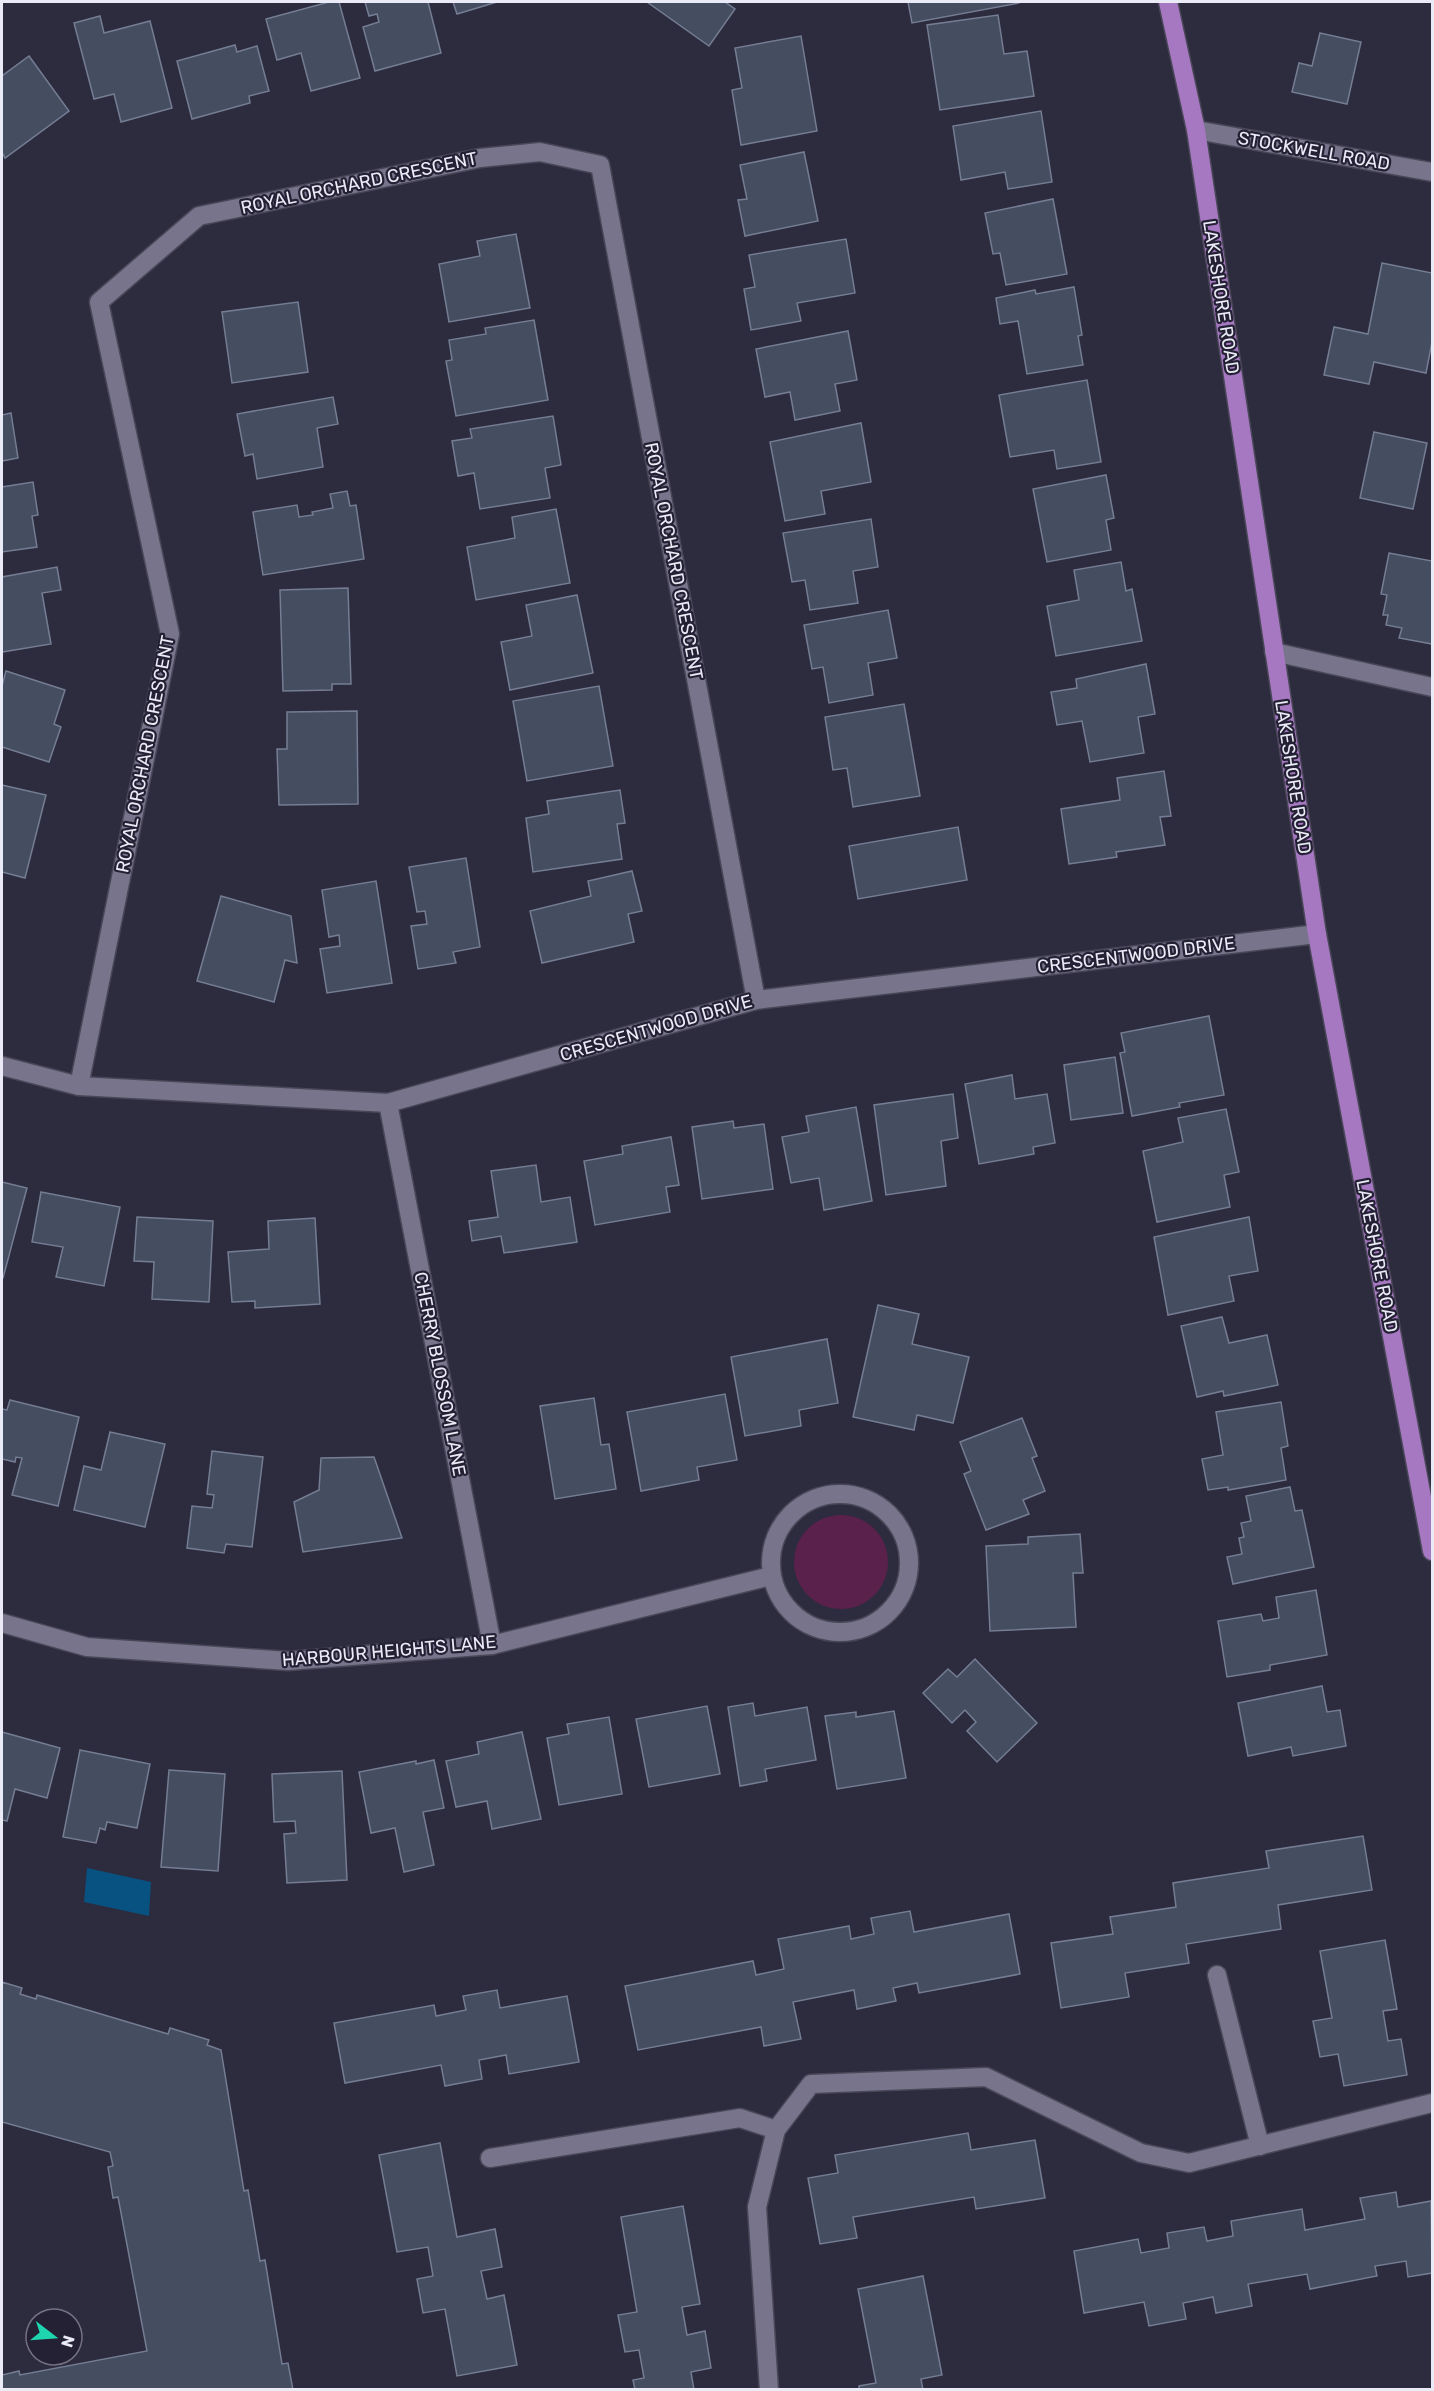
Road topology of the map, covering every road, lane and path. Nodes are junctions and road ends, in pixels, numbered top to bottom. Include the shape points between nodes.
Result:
1 (1168, 2) edge
2 (1196, 130) junction
3 (1432, 172) edge
4 (1274, 652) junction
5 (1432, 687) edge
6 (1317, 934) junction
7 (756, 1000) junction
8 (2, 1066) edge
9 (80, 1086) junction
10 (388, 1103) junction
11 (1427, 1493) edge
12 (1432, 1551) edge
13 (771, 1576) junction
14 (2, 1623) edge
15 (492, 1645) junction
16 (1217, 1975) dead end
17 (1432, 2103) edge
18 (776, 2130) junction
19 (1260, 2146) junction
20 (490, 2158) dead end
21 (769, 2390) edge

1 - 2 main road, LAKESHORE ROAD
2 - 3 street, STOCKWELL ROAD
2 - 4 main road, LAKESHORE ROAD
4 - 5 street
4 - 6 main road, LAKESHORE ROAD
6 - 7 street, CRESCENTWOOD DRIVE
6 - 11 main road, LAKESHORE ROAD
7 - 9 street, ROYAL ORCHARD CRESCENT via 600,165 540,152 480,158 199,216 99,302 170,634
7 - 10 street, CRESCENTWOOD DRIVE
8 - 9 street, CRESCENTWOOD DRIVE
9 - 10 street, CRESCENTWOOD DRIVE
10 - 15 street, CHERRY BLOSSOM LANE
11 - 12 main road, LAKESHORE ROAD
13 - 13 street via 779,1598 795,1617 815,1628 839,1633 862,1629 883,1618 899,1600 908,1578 909,1555 903,1533 891,1515 873,1501 852,1494 830,1494 808,1501 790,1514 777,1532 770,1554
13 - 15 street, HARBOUR HEIGHTS LANE
14 - 15 street, HARBOUR HEIGHTS LANE via 87,1647 288,1661
16 - 19 street
17 - 19 street
18 - 19 street via 811,2084 986,2077 1141,2154 1189,2163
18 - 20 street via 740,2118
18 - 21 street via 758,2207

